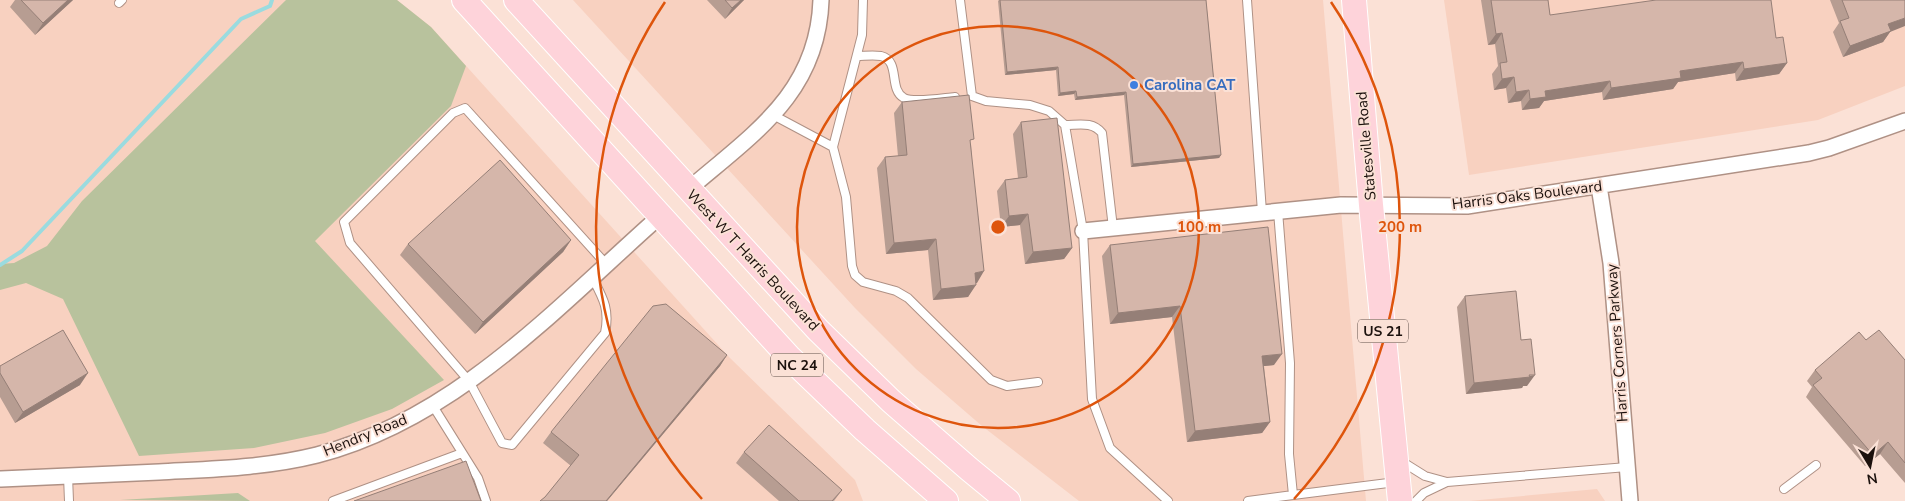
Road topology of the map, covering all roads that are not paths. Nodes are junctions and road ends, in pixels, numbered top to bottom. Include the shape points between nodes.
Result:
1 (464, 0) edge
2 (516, 0) edge
3 (821, 0) edge
4 (863, 0) edge
5 (960, 0) edge
6 (1247, 0) edge
7 (1354, 0) edge
8 (857, 56) junction
9 (972, 96) junction
10 (773, 115) junction
11 (1905, 121) edge
12 (1065, 125) junction
13 (833, 147) junction
14 (1599, 186) junction
15 (688, 190) junction
16 (1371, 206) junction
17 (1278, 211) junction
18 (1262, 212) junction
19 (660, 216) junction
20 (1113, 228) junction
21 (1083, 231) junction
22 (606, 264) junction
23 (592, 277) junction
24 (468, 381) junction
25 (1038, 382) dead end
26 (433, 406) junction
27 (462, 453) junction
28 (1395, 457) junction
29 (1816, 465) dead end
30 (1627, 467) junction
31 (68, 476) junction
32 (0, 478) edge
33 (1447, 482) junction
34 (1784, 489) dead end
35 (1399, 491) edge
36 (1293, 495) junction
37 (69, 501) edge
38 (333, 501) edge
39 (486, 501) edge
40 (946, 501) edge
41 (1008, 501) edge
42 (1168, 501) edge
43 (1248, 501) edge
44 (1416, 501) edge
45 (1630, 501) edge

1 - 19 main road, NC 24
2 - 15 main road, West W T Harris Boulevard / NC 24
3 - 10 street via 816,43 790,95
4 - 8 lane via 862,35
5 - 9 lane
6 - 18 lane
7 - 16 main road, Statesville Road / US 21
8 - 9 lane via 881,56 888,60 899,94 905,98
8 - 13 lane
9 - 12 lane via 986,101 1030,105 1049,111
10 - 13 lane
10 - 15 street
11 - 14 street, Harris Oaks Boulevard via 1809,153
12 - 20 lane via 1088,124 1102,133
12 - 21 lane
13 - 25 lane via 846,197 855,275 863,282 908,298 991,380 1007,386
14 - 16 street, Harris Oaks Boulevard via 1467,206
14 - 30 street, Harris Corners Parkway via 1611,263
15 - 41 main road, West W T Harris Boulevard / NC 24 via 854,366 930,436
16 - 17 street, Harris Oaks Boulevard via 1341,205
16 - 28 main road, Statesville Road / US 21
17 - 18 street, Harris Oaks Boulevard
17 - 36 lane via 1290,363 1289,454
18 - 20 street, Harris Oaks Boulevard
19 - 22 street, Hendry Road
19 - 40 main road, NC 24 via 802,370
20 - 21 street, Harris Oaks Boulevard
21 - 42 lane via 1092,399 1110,448
22 - 23 street, Hendry Road
22 - 24 lane via 464,108 453,113 344,222 350,243
23 - 24 street, Hendry Road via 505,355
23 - 24 lane via 607,306 606,333 512,445 502,443
24 - 26 street, Hendry Road
26 - 27 lane
26 - 31 street, Hendry Road via 354,443 264,466
27 - 38 lane
27 - 39 lane via 478,478
28 - 33 lane via 1425,476
28 - 35 main road, Statesville Road / US 21
29 - 34 lane
30 - 33 lane
30 - 45 street, Harris Corners Parkway
31 - 32 street, Hendry Road
31 - 37 lane
33 - 44 lane via 1424,493
35 - 36 lane
36 - 43 lane

